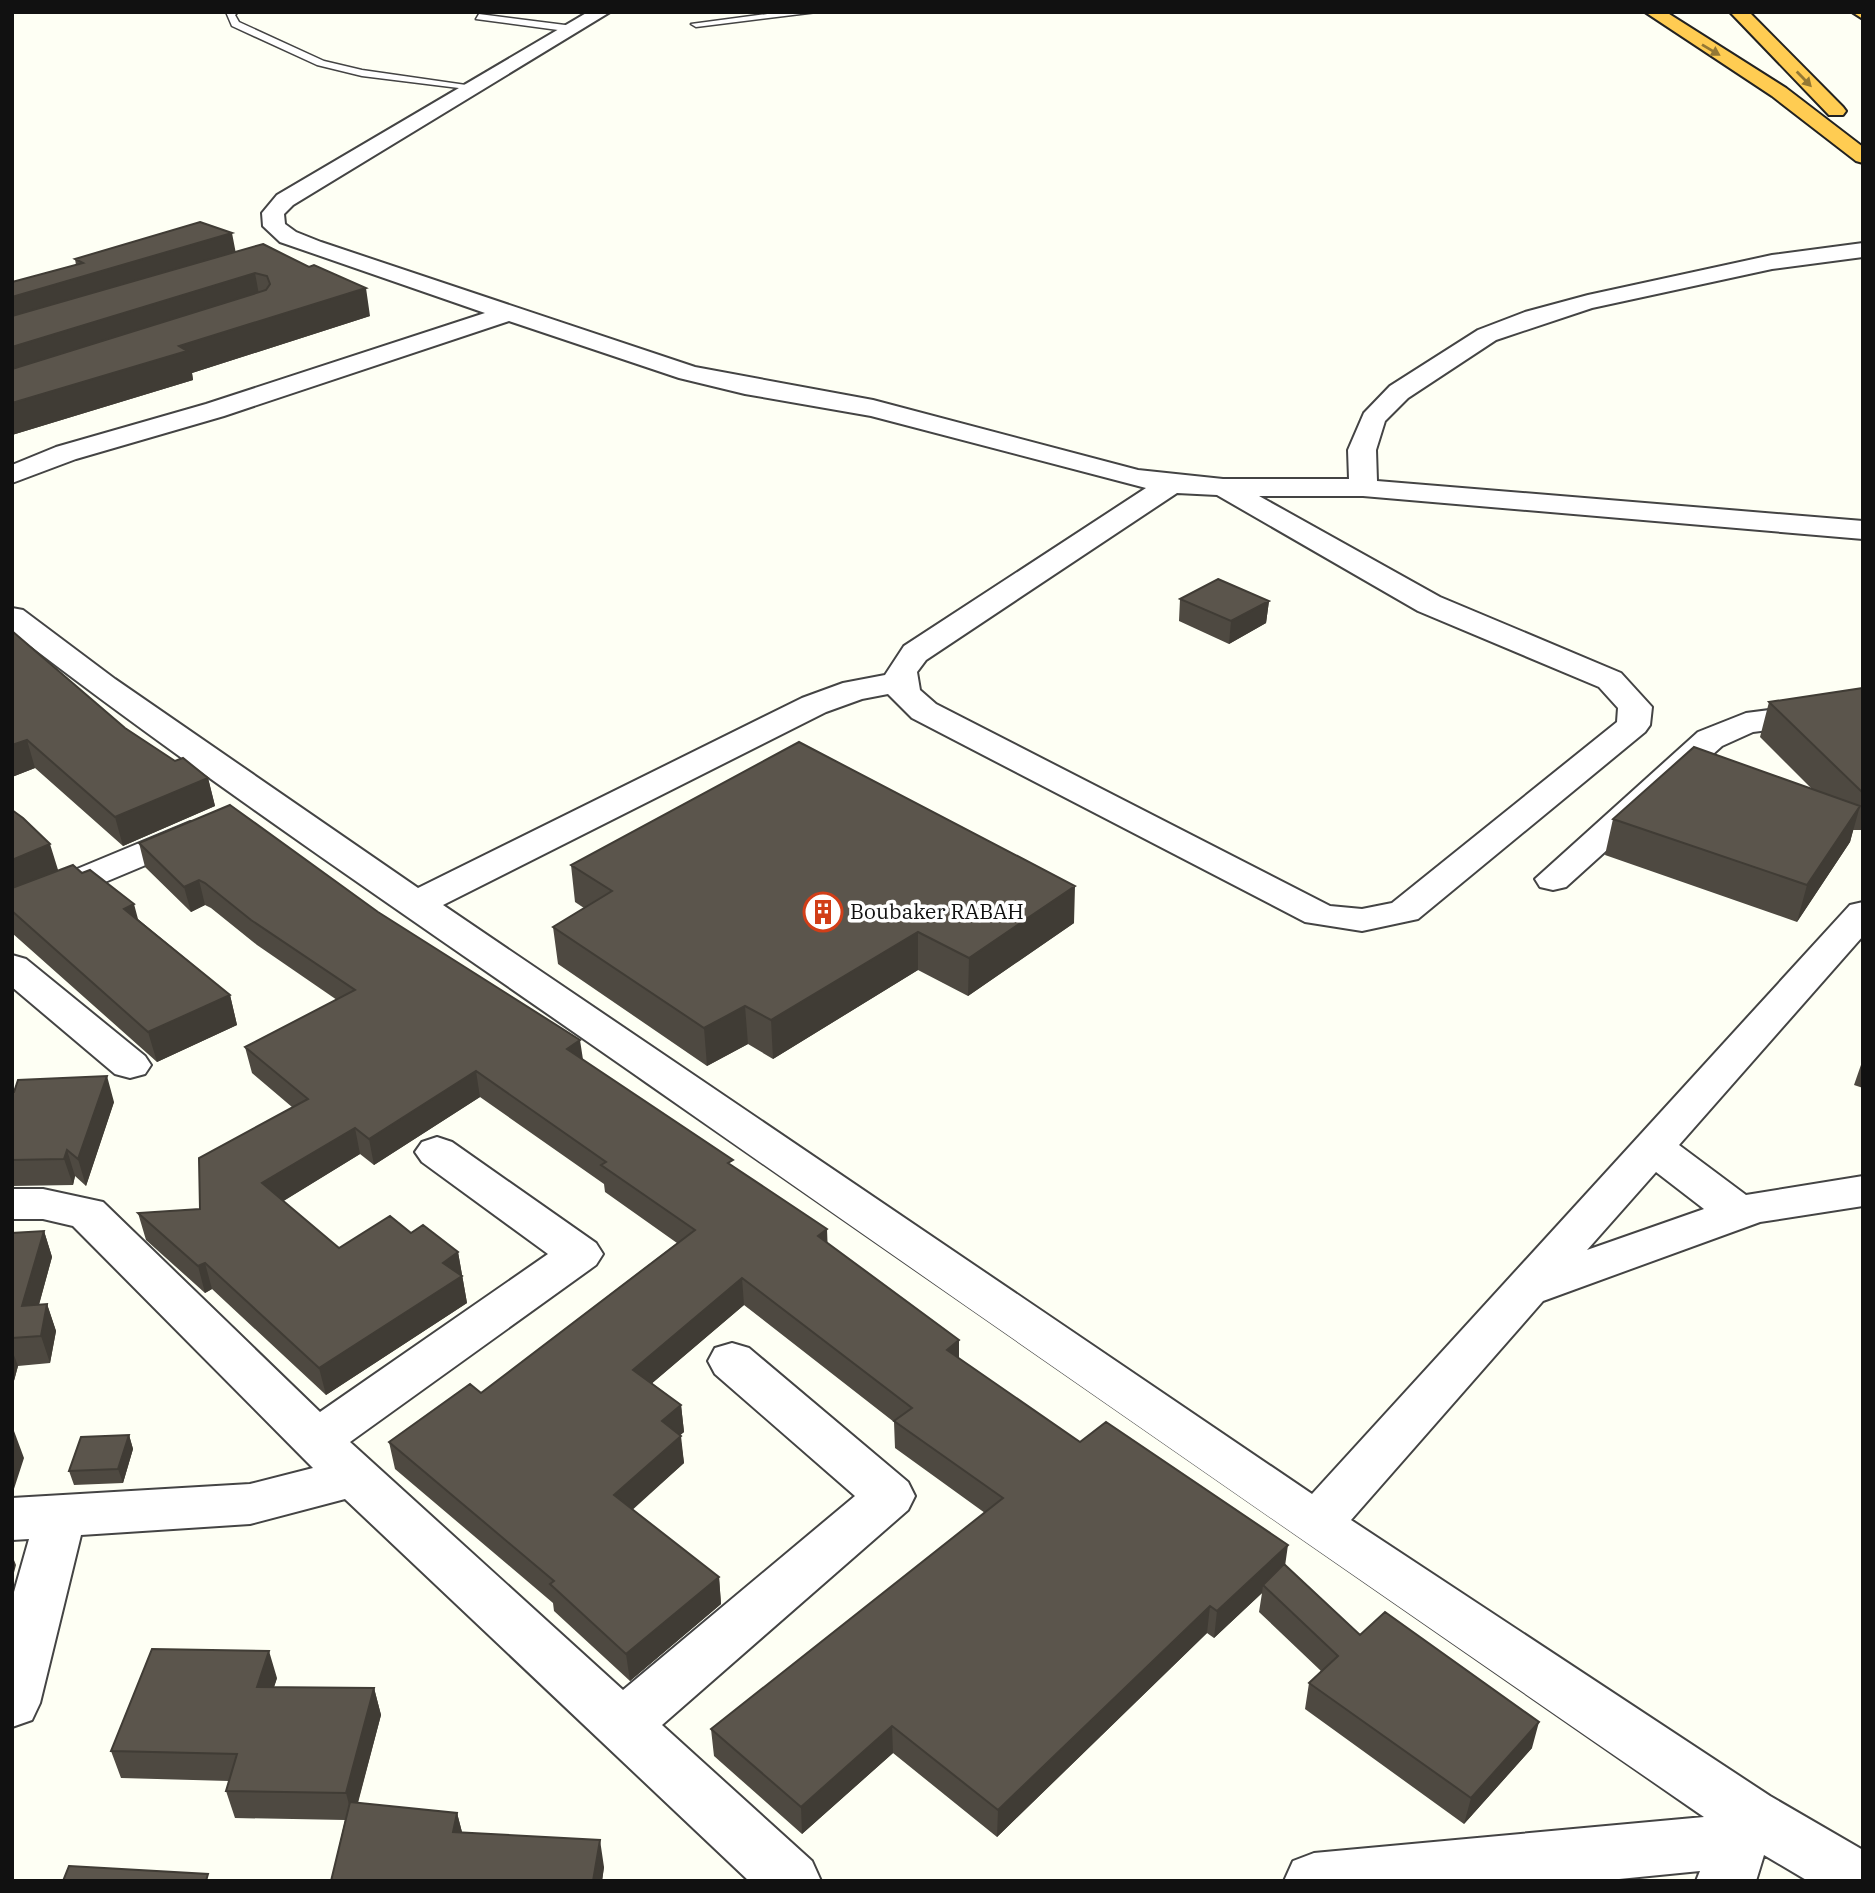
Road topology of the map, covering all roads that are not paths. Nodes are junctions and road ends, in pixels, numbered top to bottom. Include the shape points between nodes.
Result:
1 (233, 12) edge
2 (601, 12) edge
3 (812, 12) edge
4 (1654, 12) edge
5 (1739, 12) edge
6 (478, 17) dead end
7 (696, 24) dead end
8 (573, 29) junction
9 (475, 87) junction
10 (1863, 138) edge
11 (1863, 157) edge
12 (313, 247) junction
13 (1863, 250) edge
14 (276, 258) edge
15 (509, 313) junction
16 (12, 475) edge
17 (1171, 484) junction
18 (1223, 487) junction
19 (1363, 488) junction
20 (1863, 530) edge
21 (12, 617) edge
22 (900, 682) junction
23 (1863, 708) edge
24 (237, 813) junction
25 (1553, 879) dead end
26 (416, 904) junction
27 (12, 910) edge
28 (1863, 913) edge
29 (12, 967) edge
30 (130, 1065) dead end
31 (1654, 1148) junction
32 (437, 1152) dead end
33 (1863, 1191) edge
34 (12, 1204) edge
35 (1738, 1212) junction
36 (1525, 1290) junction
37 (732, 1361) dead end
38 (318, 1439) junction
39 (354, 1477) junction
40 (36, 1518) edge
41 (1316, 1524) junction
42 (12, 1703) edge
43 (622, 1725) junction
44 (1738, 1845) edge
45 (791, 1881) edge
46 (1314, 1881) edge
47 (1862, 1881) edge

1 - 9 lane via 235,24 321,63 362,73
2 - 8 street
3 - 7 lane
4 -> 11 highway via 1779,92
5 -> 10 highway
6 - 8 lane
8 - 9 street
9 - 12 street via 278,206 272,219 279,232
12 - 14 street
12 - 15 street
13 - 19 street via 1772,262 1614,296 1487,335 1399,391 1373,419 1362,450
15 - 16 street via 215,410 65,453
15 - 17 street via 706,378 862,405
17 - 18 street
17 - 22 street via 915,653 901,672
18 - 19 street
18 - 22 street via 1429,604 1609,680 1635,707 1633,725 1405,911 1381,919 1350,921 1318,914 924,711 912,702
19 - 20 street
21 - 24 street
22 - 26 street via 855,690 814,705
23 - 25 street via 1746,723 1710,739
24 - 26 street
24 - 27 street
26 - 41 street
28 - 31 street
29 - 30 street
31 - 35 street
31 - 36 street
32 - 38 street via 580,1254
33 - 35 street
34 - 38 street via 43,1204 87,1213
35 - 36 street
36 - 41 street
37 - 43 street via 890,1496
38 - 39 street
39 - 40 street via 250,1503
39 - 43 street
40 - 42 street
41 - 44 street
43 - 45 street
44 - 46 street
44 - 47 street

